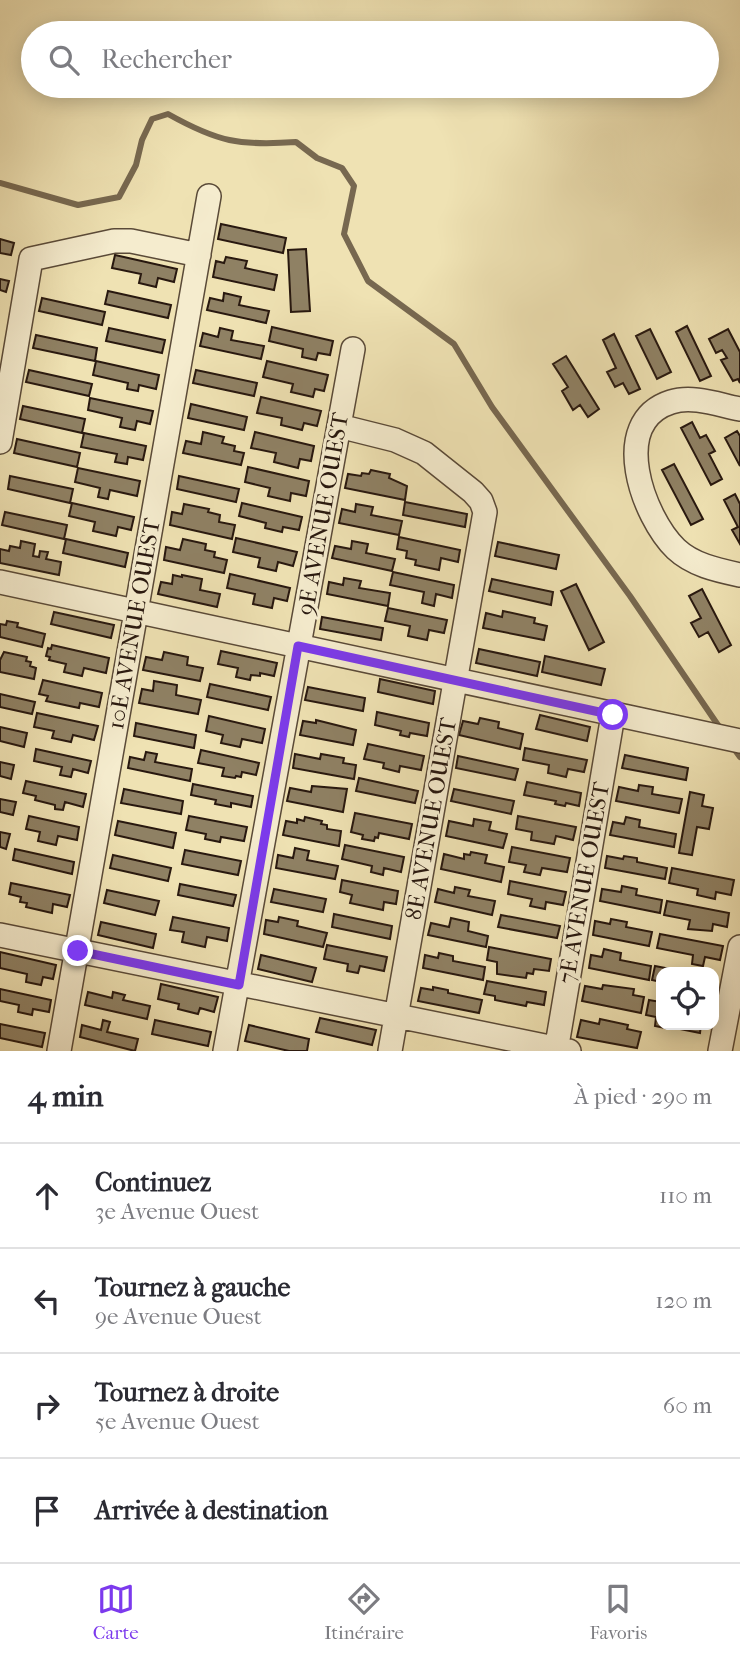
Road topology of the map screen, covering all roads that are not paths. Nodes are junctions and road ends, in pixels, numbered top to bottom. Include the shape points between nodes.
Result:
1 (209, 196) dead end
2 (199, 255) junction
3 (353, 349) dead end
4 (740, 409) edge
5 (339, 426) junction
6 (0, 442) edge
7 (740, 575) edge
8 (0, 582) edge
9 (136, 610) junction
10 (298, 646) junction
11 (456, 680) junction
12 (613, 715) junction
13 (740, 741) edge
14 (0, 935) edge
15 (740, 947) edge
16 (78, 951) junction
17 (239, 985) junction
18 (396, 1015) junction
19 (560, 1050) edge
20 (59, 1051) edge
21 (225, 1051) edge
22 (390, 1051) edge
23 (720, 1051) edge

1 - 2 street, 10E AVENUE OUEST
2 - 6 street via 114,241 31,259
2 - 9 street, 10E AVENUE OUEST
3 - 5 street, 9E AVENUE OUEST
4 - 7 street via 685,400 659,408 643,426 638,440 637,480 654,519 675,548 707,567
5 - 10 street, 9E AVENUE OUEST
5 - 11 street, 8E AVENUE OUEST via 416,449 481,502 485,520
8 - 9 street
9 - 10 street
9 - 16 street, 10E AVENUE OUEST
10 - 11 street
10 - 17 street, 9E AVENUE OUEST
11 - 12 street
11 - 18 street, 8E AVENUE OUEST
12 - 13 street
12 - 19 street, 7E AVENUE OUEST
14 - 16 street
15 - 23 street
16 - 17 street
16 - 20 street, 10E AVENUE OUEST
17 - 18 street
17 - 21 street, 9E AVENUE OUEST
18 - 19 street
18 - 22 street, 8E AVENUE OUEST

